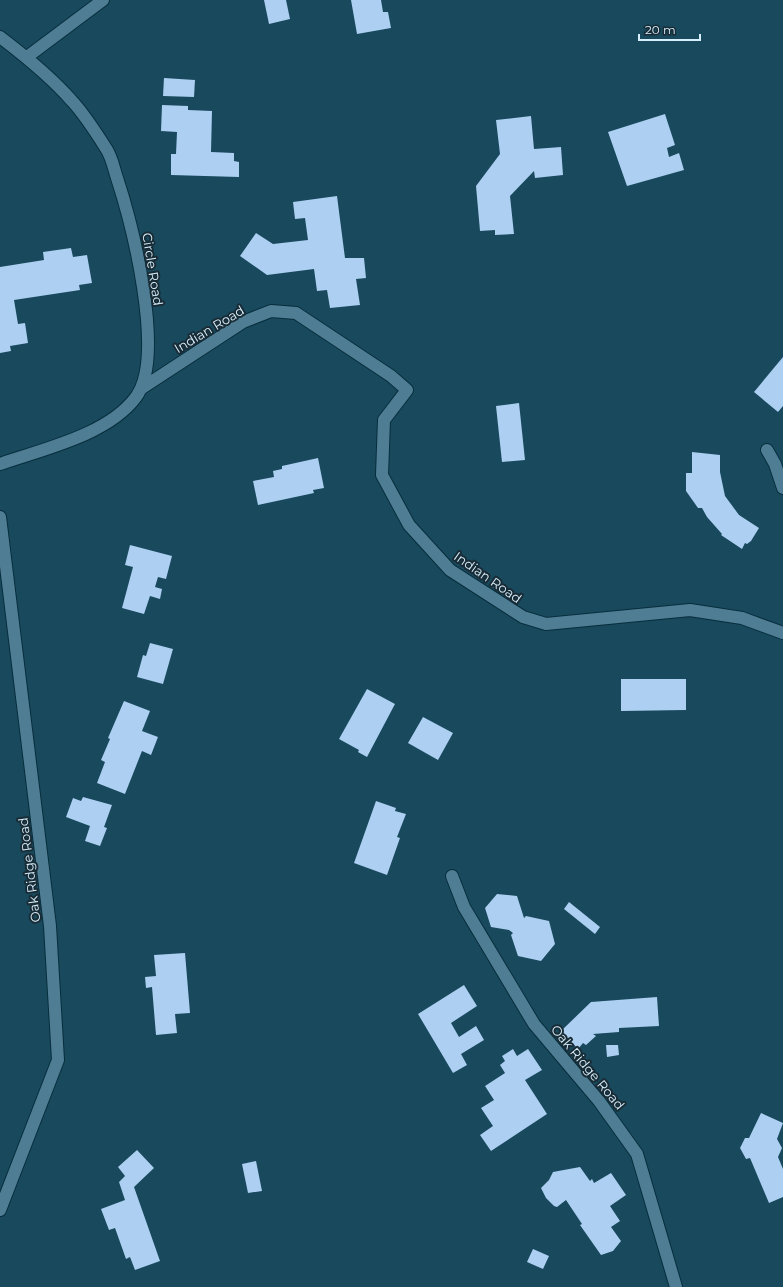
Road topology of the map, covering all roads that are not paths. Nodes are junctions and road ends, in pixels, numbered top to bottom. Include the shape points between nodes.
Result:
1 (103, 0) edge
2 (0, 36) edge
3 (27, 57) junction
4 (142, 388) junction
5 (767, 450) dead end
6 (0, 464) edge
7 (783, 488) edge
8 (0, 517) edge
9 (783, 633) edge
10 (452, 876) dead end
11 (0, 1210) edge
12 (676, 1287) edge

1 - 3 street
2 - 3 street, Circle Road
3 - 4 street, Circle Road via 73,101 108,152 128,212 141,271 148,331
4 - 6 street via 115,418 81,436
4 - 9 street, Indian Road via 243,322 271,311 296,313 391,376 407,390 384,420 382,475 408,525 450,570 523,617 546,624 690,610 742,618
5 - 7 street
8 - 11 street, Oak Ridge Road via 50,926 58,1060
10 - 12 street, Oak Ridge Road via 464,907 534,1024 599,1101 637,1154

